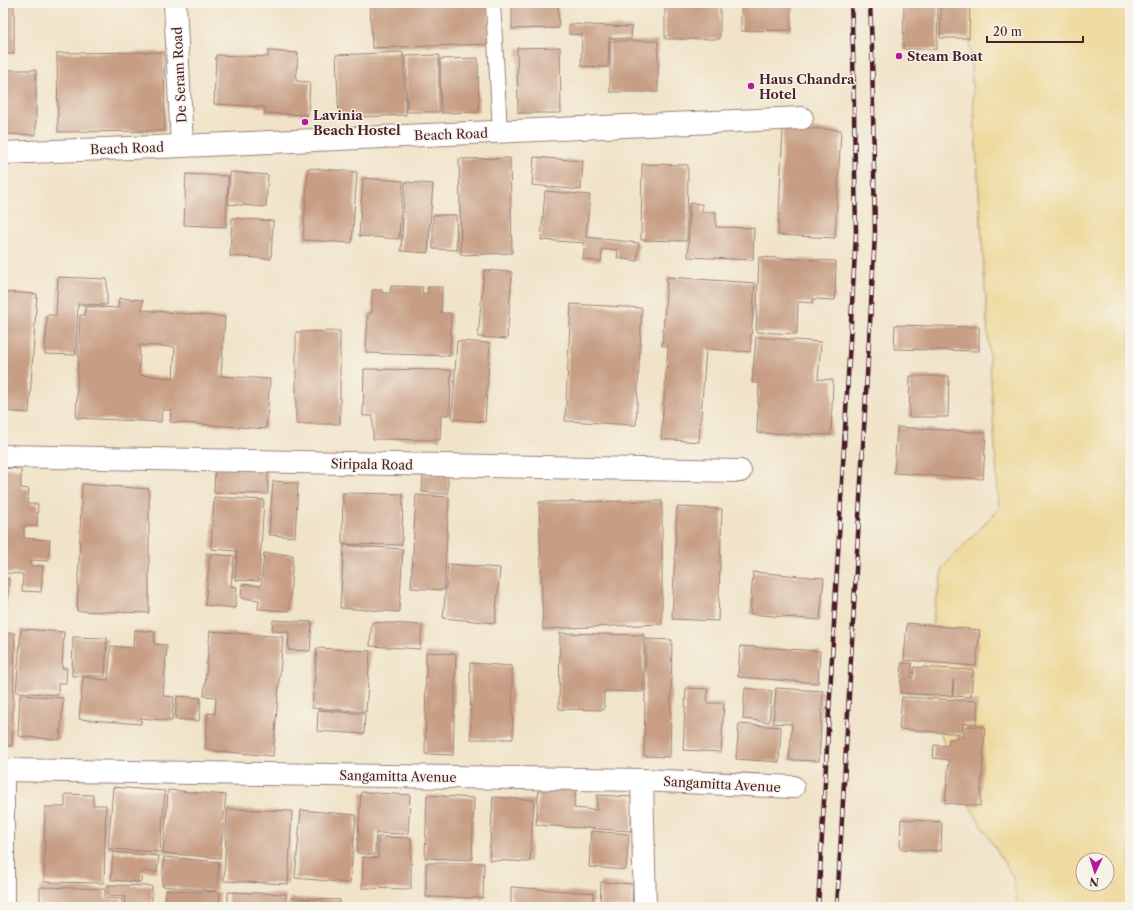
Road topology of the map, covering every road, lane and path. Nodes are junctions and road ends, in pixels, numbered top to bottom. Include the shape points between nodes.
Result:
1 (175, 3) edge
2 (494, 3) edge
3 (802, 118) dead end
4 (500, 132) junction
5 (182, 146) junction
6 (3, 153) edge
7 (3, 456) edge
8 (740, 471) dead end
9 (3, 770) edge
10 (642, 780) junction
11 (793, 787) dead end
12 (3, 907) edge
13 (645, 907) edge

1 - 5 street, De Seram Road
2 - 4 lane
3 - 4 street, Beach Road
4 - 5 street, Beach Road
5 - 6 street, Beach Road
7 - 8 street, Siripala Road
9 - 10 street, Sangamitta Avenue
9 - 12 street
10 - 11 street, Sangamitta Avenue
10 - 13 street

